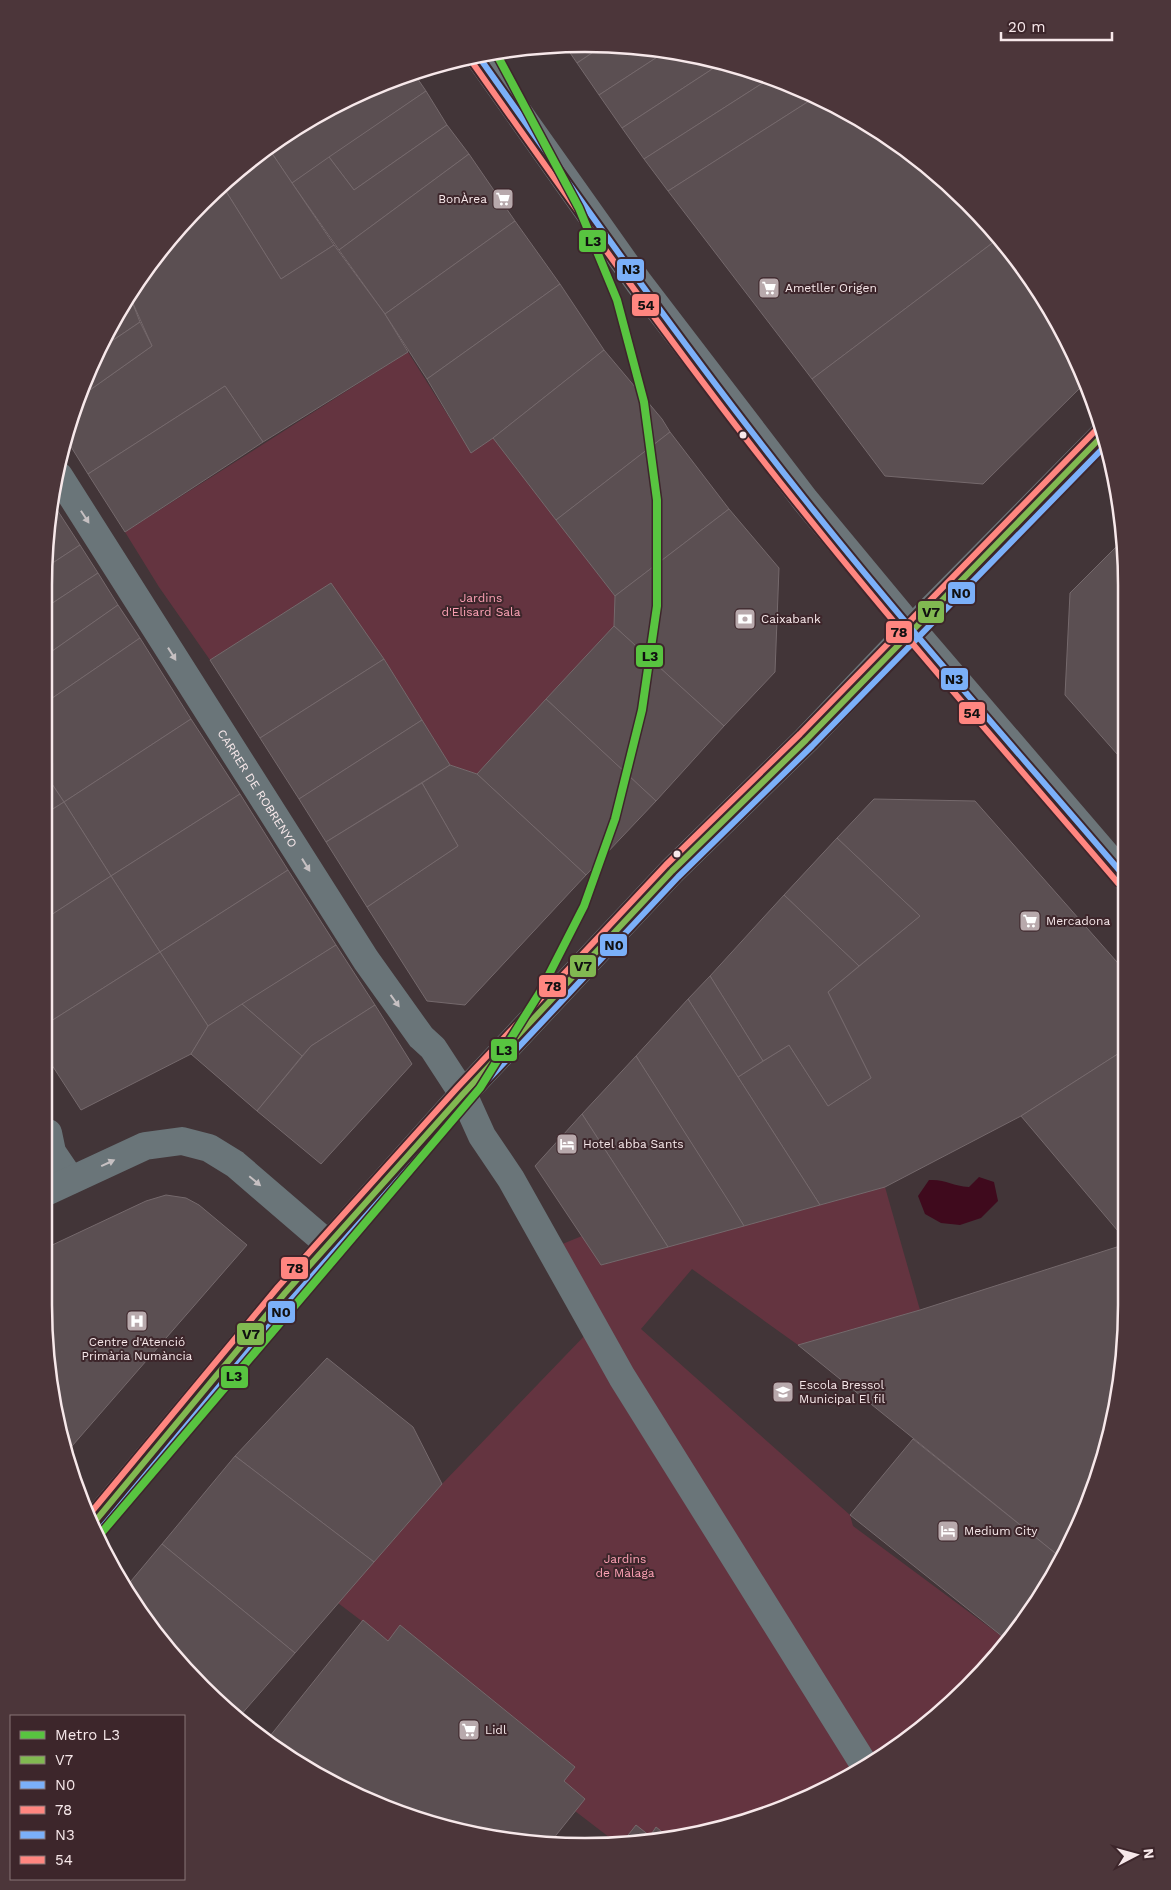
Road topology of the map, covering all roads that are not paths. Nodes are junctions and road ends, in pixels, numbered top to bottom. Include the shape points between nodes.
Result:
1 (483, 63) edge
2 (1098, 440) edge
3 (63, 482) edge
4 (912, 629) junction
5 (1118, 869) edge
6 (463, 1094) junction
7 (52, 1152) edge
8 (60, 1185) edge
9 (328, 1244) junction
10 (98, 1518) edge
11 (861, 1760) edge

1 - 4 main road via 639,283 806,500
2 - 4 main road
3 -> 6 street, CARRER DE ROBRENYO via 366,960 421,1037 433,1048
4 - 5 main road
4 - 6 main road via 806,740 672,871
6 - 9 main road
6 - 11 street, CARRER DE ROBRENYO via 482,1136 511,1179 622,1377
7 - 8 street
8 -> 9 street via 145,1146 182,1141 209,1148 235,1164
9 - 10 main road

